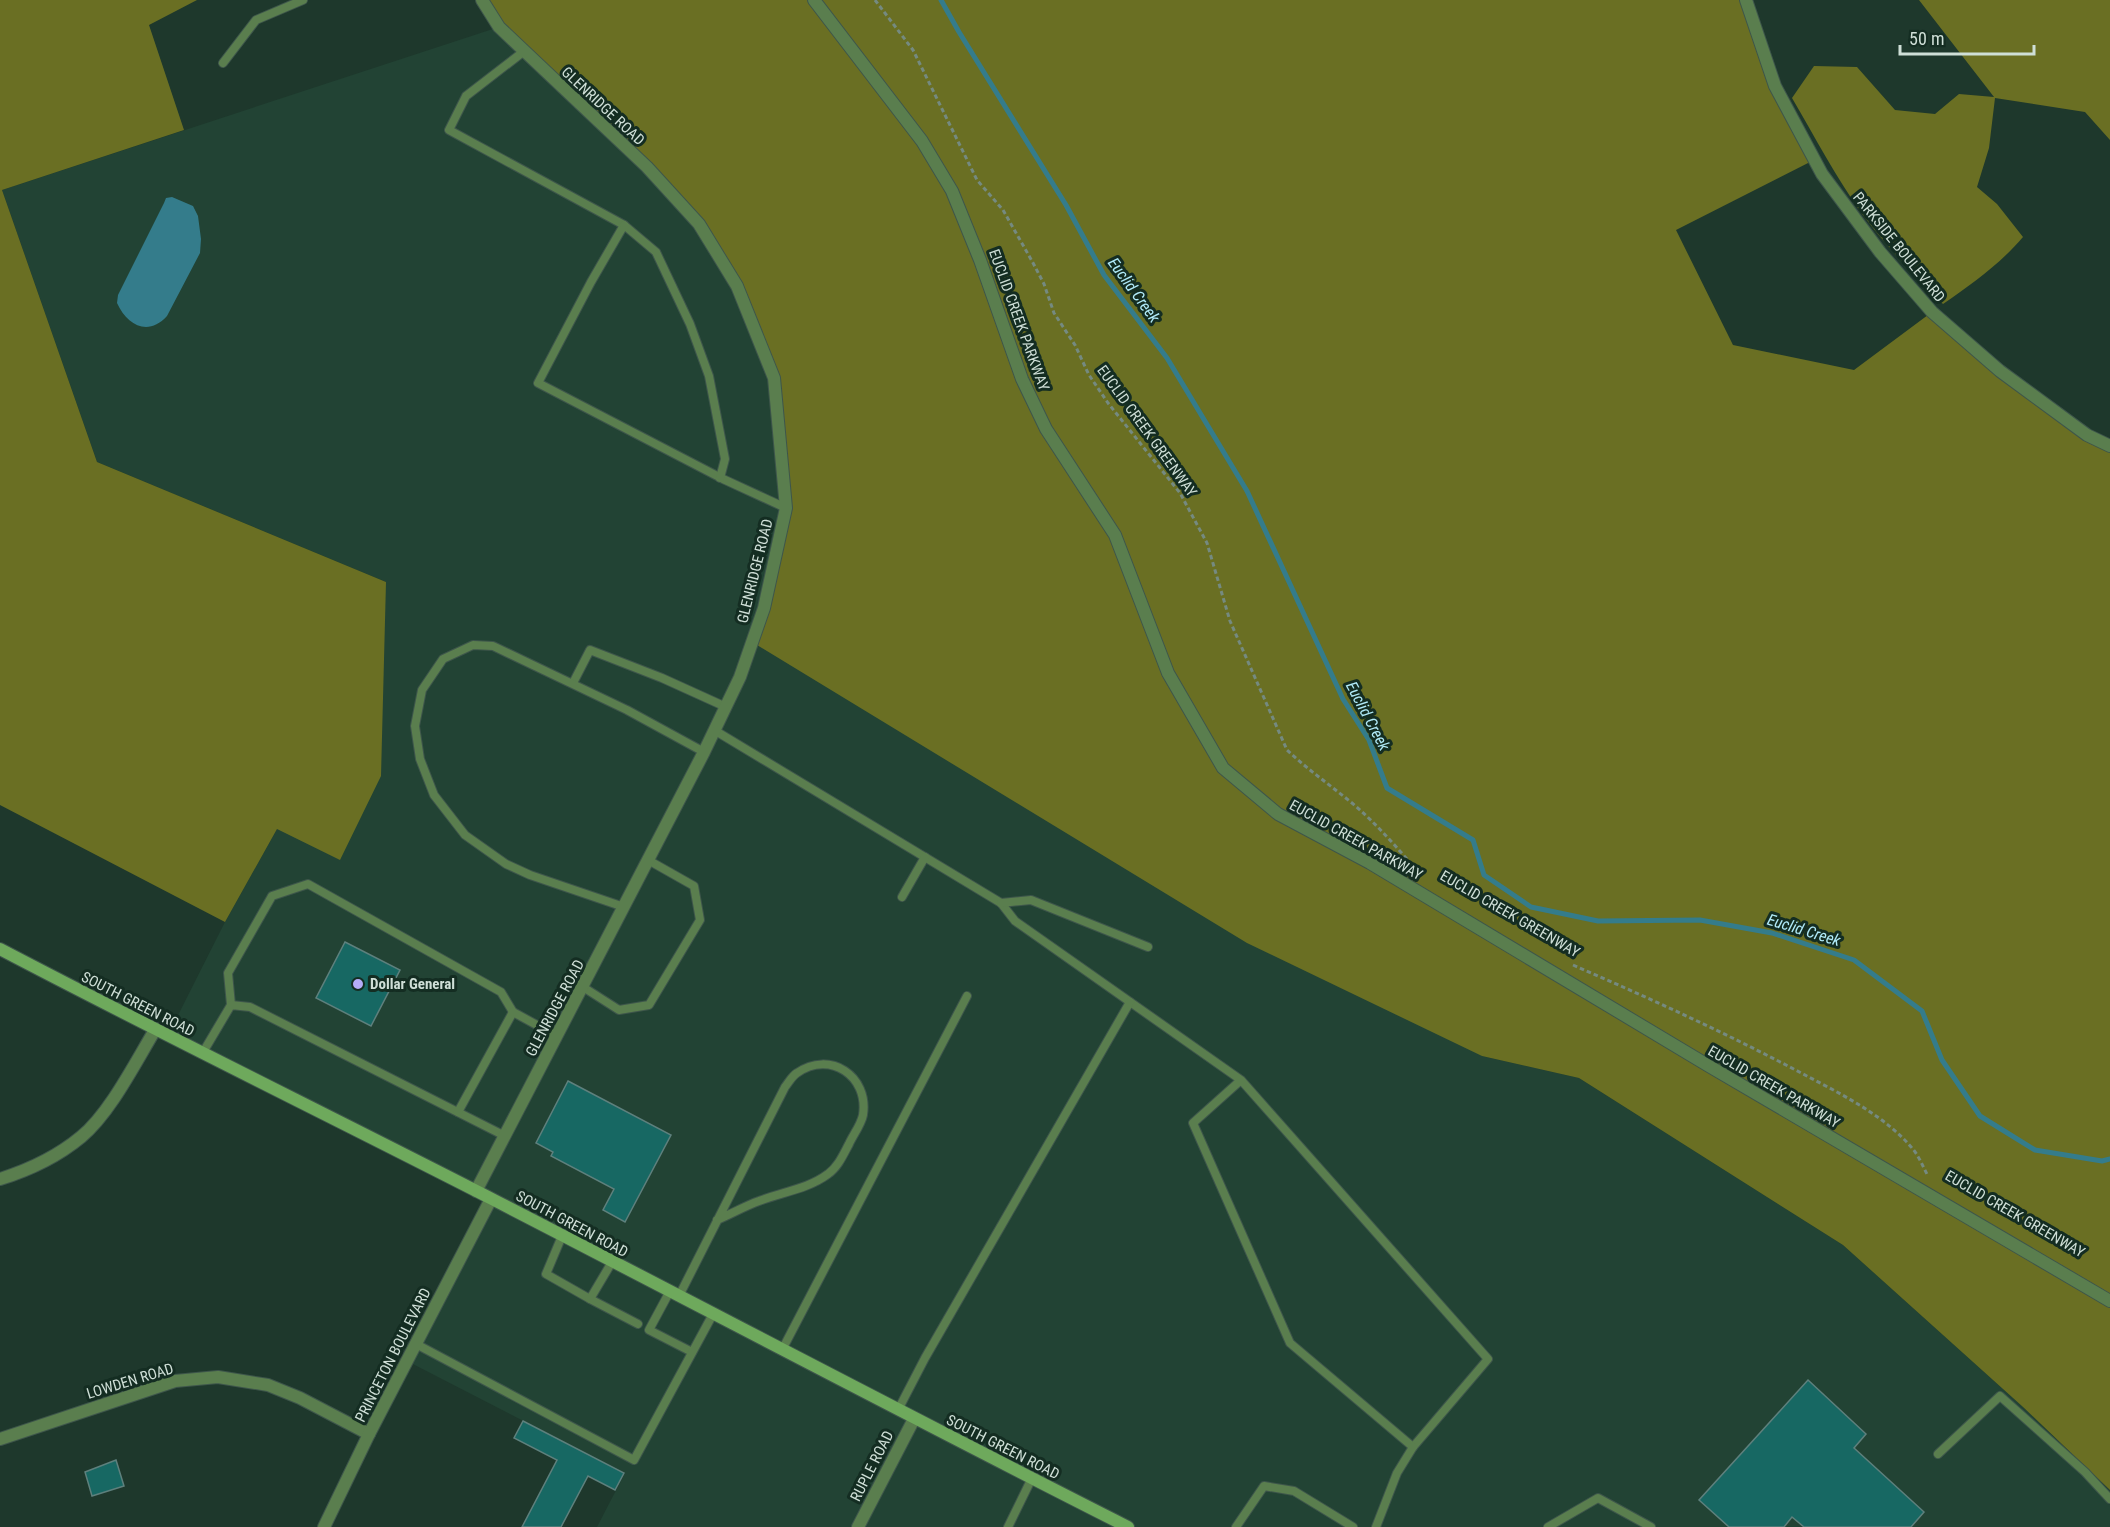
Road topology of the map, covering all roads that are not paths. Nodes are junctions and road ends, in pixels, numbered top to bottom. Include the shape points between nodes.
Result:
1 (303, 0) edge
2 (482, 0) edge
3 (814, 0) edge
4 (1746, 0) edge
5 (523, 52) junction
6 (224, 63) dead end
7 (624, 225) junction
8 (2110, 446) edge
9 (720, 478) junction
10 (786, 508) junction
11 (573, 683) junction
12 (726, 707) junction
13 (714, 730) junction
14 (704, 752) junction
15 (925, 857) junction
16 (648, 860) junction
17 (902, 897) dead end
18 (1001, 903) junction
19 (624, 907) junction
20 (1148, 947) dead end
21 (0, 949) edge
22 (583, 987) junction
23 (967, 996) dead end
24 (1130, 1002) junction
25 (231, 1005) junction
26 (513, 1012) junction
27 (154, 1030) junction
28 (557, 1036) junction
29 (202, 1054) junction
30 (1241, 1080) junction
31 (458, 1112) junction
32 (505, 1136) junction
33 (0, 1179) edge
34 (476, 1191) junction
35 (491, 1199) junction
36 (717, 1220) junction
37 (562, 1236) junction
38 (612, 1262) junction
39 (674, 1294) junction
40 (590, 1299) junction
41 (2110, 1301) edge
42 (713, 1314) junction
43 (638, 1324) dead end
44 (416, 1344) junction
45 (782, 1350) junction
46 (692, 1352) junction
47 (898, 1410) junction
48 (914, 1419) junction
49 (369, 1434) junction
50 (0, 1439) edge
51 (1413, 1447) junction
52 (1938, 1454) dead end
53 (1032, 1478) junction
54 (2110, 1499) edge
55 (324, 1527) edge
56 (858, 1527) edge
57 (1008, 1527) edge
58 (1128, 1527) edge
59 (1236, 1527) edge
60 (1353, 1527) edge
61 (1376, 1527) edge
62 (1548, 1527) edge
63 (1651, 1527) edge

1 - 6 lane via 256,20
2 - 5 street, GLENRIDGE ROAD via 499,27
3 - 41 street, EUCLID CREEK PARKWAY via 922,141 952,191 1022,379 1046,429 1115,535 1168,673 1223,768 1278,814 1370,863
4 - 8 street, PARKSIDE BOULEVARD via 1774,86 1822,174 1880,252 1932,312 2000,371 2087,435
5 - 7 lane via 466,96 449,130
5 - 10 street, GLENRIDGE ROAD via 655,175 699,224 737,286 774,378
7 - 9 lane via 656,252 690,324 709,376 725,459
7 - 9 lane via 538,383
9 - 10 lane
10 - 12 street, GLENRIDGE ROAD via 764,608
11 - 12 lane via 590,650
11 - 14 lane
11 - 19 lane via 493,646 473,645 443,659 422,690 415,726 420,759 434,795 465,835 506,864 530,875
12 - 13 street, GLENRIDGE ROAD
13 - 14 street, GLENRIDGE ROAD
13 - 15 lane
14 - 16 street, GLENRIDGE ROAD
15 - 17 lane
15 - 18 lane
16 - 19 street, GLENRIDGE ROAD
16 - 22 lane via 694,886 700,920 649,1005 619,1010
18 - 20 lane via 1032,900
18 - 24 lane via 1015,921
19 - 22 street, GLENRIDGE ROAD
21 - 27 main road, SOUTH GREEN ROAD
22 - 28 street, GLENRIDGE ROAD
23 - 45 lane
24 - 30 lane
24 - 47 lane
25 - 26 lane via 228,974 272,896 308,884 501,992
25 - 29 lane
25 - 31 lane via 250,1007
26 - 28 lane
26 - 31 lane
27 - 29 main road, SOUTH GREEN ROAD
27 - 33 street via 105,1111 83,1136 56,1154
28 - 32 street, GLENRIDGE ROAD
29 - 34 main road, SOUTH GREEN ROAD
30 - 51 lane via 1193,1123 1290,1343
30 - 51 lane via 1488,1359
31 - 32 lane
32 - 34 street, GLENRIDGE ROAD
34 - 35 main road, SOUTH GREEN ROAD
35 - 37 main road, SOUTH GREEN ROAD
35 - 44 street, PRINCETON BOULEVARD
36 - 36 lane via 795,1074 823,1064 850,1074 860,1085 863,1118 830,1173 812,1184 757,1201
36 - 39 lane
37 - 38 main road, SOUTH GREEN ROAD
37 - 40 lane via 546,1274
38 - 39 main road, SOUTH GREEN ROAD
38 - 40 lane
39 - 42 main road, SOUTH GREEN ROAD
39 - 46 lane via 649,1330
40 - 43 lane
42 - 45 main road, SOUTH GREEN ROAD
42 - 46 lane
44 - 46 lane via 634,1460
44 - 49 street, PRINCETON BOULEVARD
45 - 47 main road, SOUTH GREEN ROAD
47 - 48 main road, SOUTH GREEN ROAD
48 - 53 main road, SOUTH GREEN ROAD
48 - 56 street, RUPLE ROAD
49 - 50 street, LOWDEN ROAD via 268,1385 218,1377 175,1381
49 - 55 street, PRINCETON BOULEVARD
51 - 61 lane via 1397,1473
52 - 54 lane via 2000,1396
53 - 57 lane
53 - 58 main road, SOUTH GREEN ROAD
59 - 60 lane via 1264,1486 1294,1491
62 - 63 lane via 1598,1498

